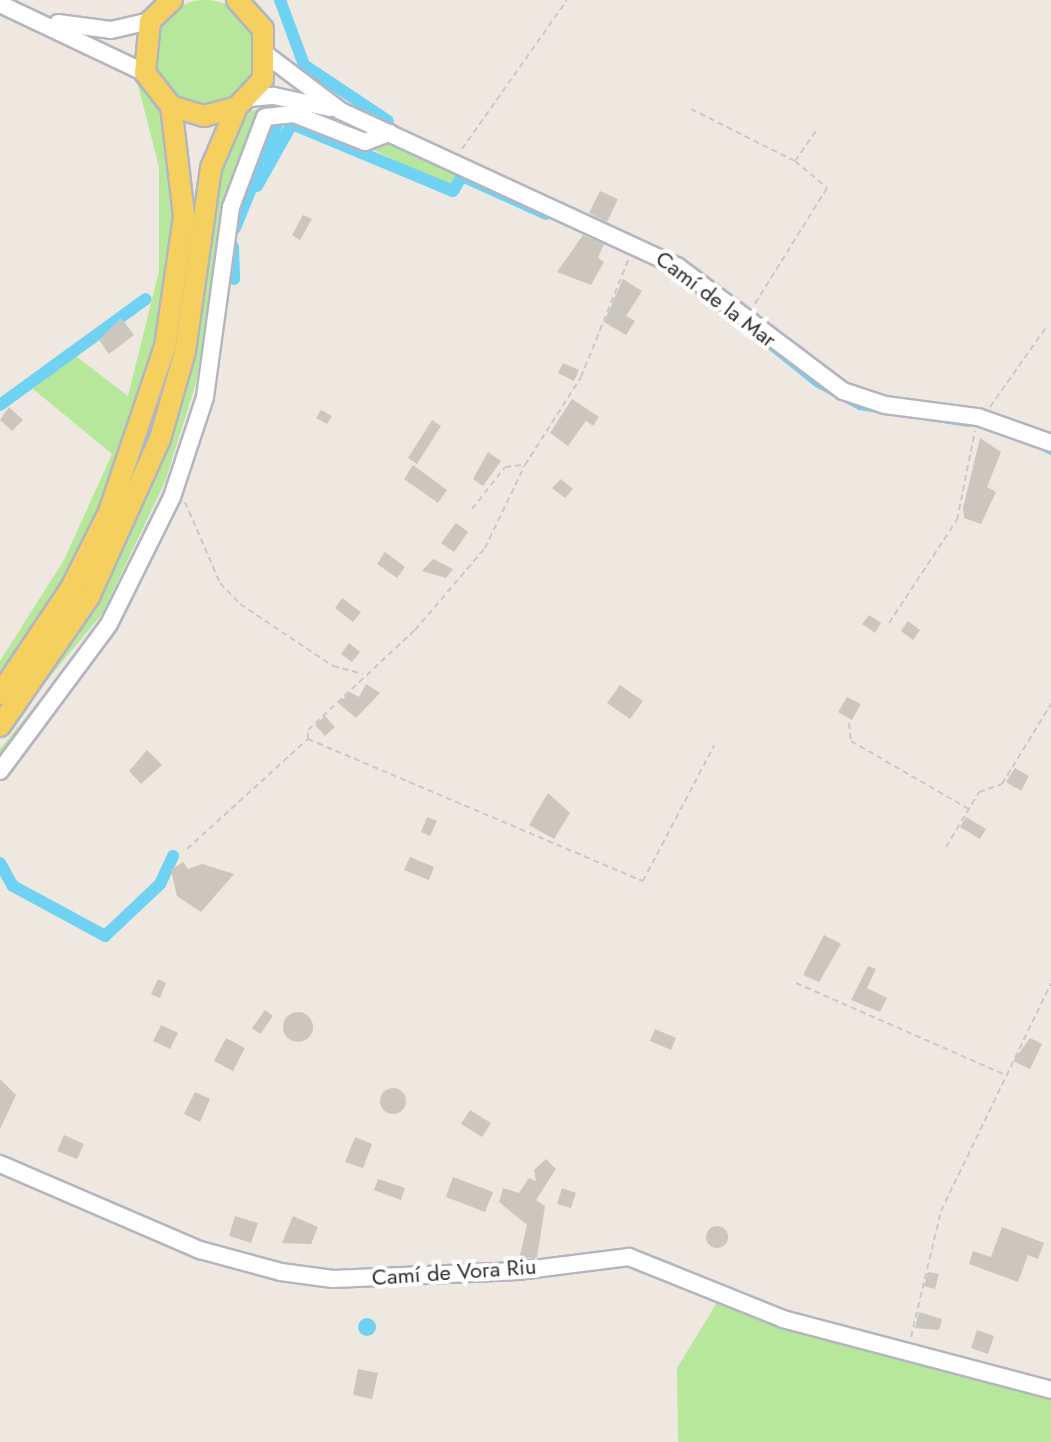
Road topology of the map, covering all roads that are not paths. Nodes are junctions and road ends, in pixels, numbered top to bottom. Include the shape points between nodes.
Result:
1 (172, 0) edge
2 (247, 2) edge
3 (0, 4) edge
4 (38, 20) junction
5 (150, 21) junction
6 (268, 56) junction
7 (145, 73) junction
8 (243, 103) junction
9 (171, 106) junction
10 (341, 111) junction
11 (389, 133) junction
12 (1051, 443) edge
13 (0, 694) edge
14 (0, 726) edge
15 (0, 771) edge
16 (0, 1164) edge
17 (1051, 1390) edge

1 - 5 main road
2 - 6 main road via 263,29
3 - 4 street
4 - 5 street via 111,30
4 - 7 street
5 - 7 main road
6 - 8 main road
6 - 10 street, Camí de la Mar
7 - 9 main road
8 - 9 main road via 204,116
8 - 10 street, Camí de la Mar via 274,96
8 - 14 main road via 211,168 185,351 160,439 89,597
9 - 13 main road via 184,216 165,347 109,512 71,588
10 - 11 street, Camí de la Mar
11 - 12 street, Camí de la Mar via 637,243 843,391 885,405 978,417
11 - 15 street via 365,142 294,114 265,117 231,207 205,397 172,497 109,624
16 - 17 street, Camí de Vora Riu via 200,1250 311,1278 518,1271 629,1257 783,1319

